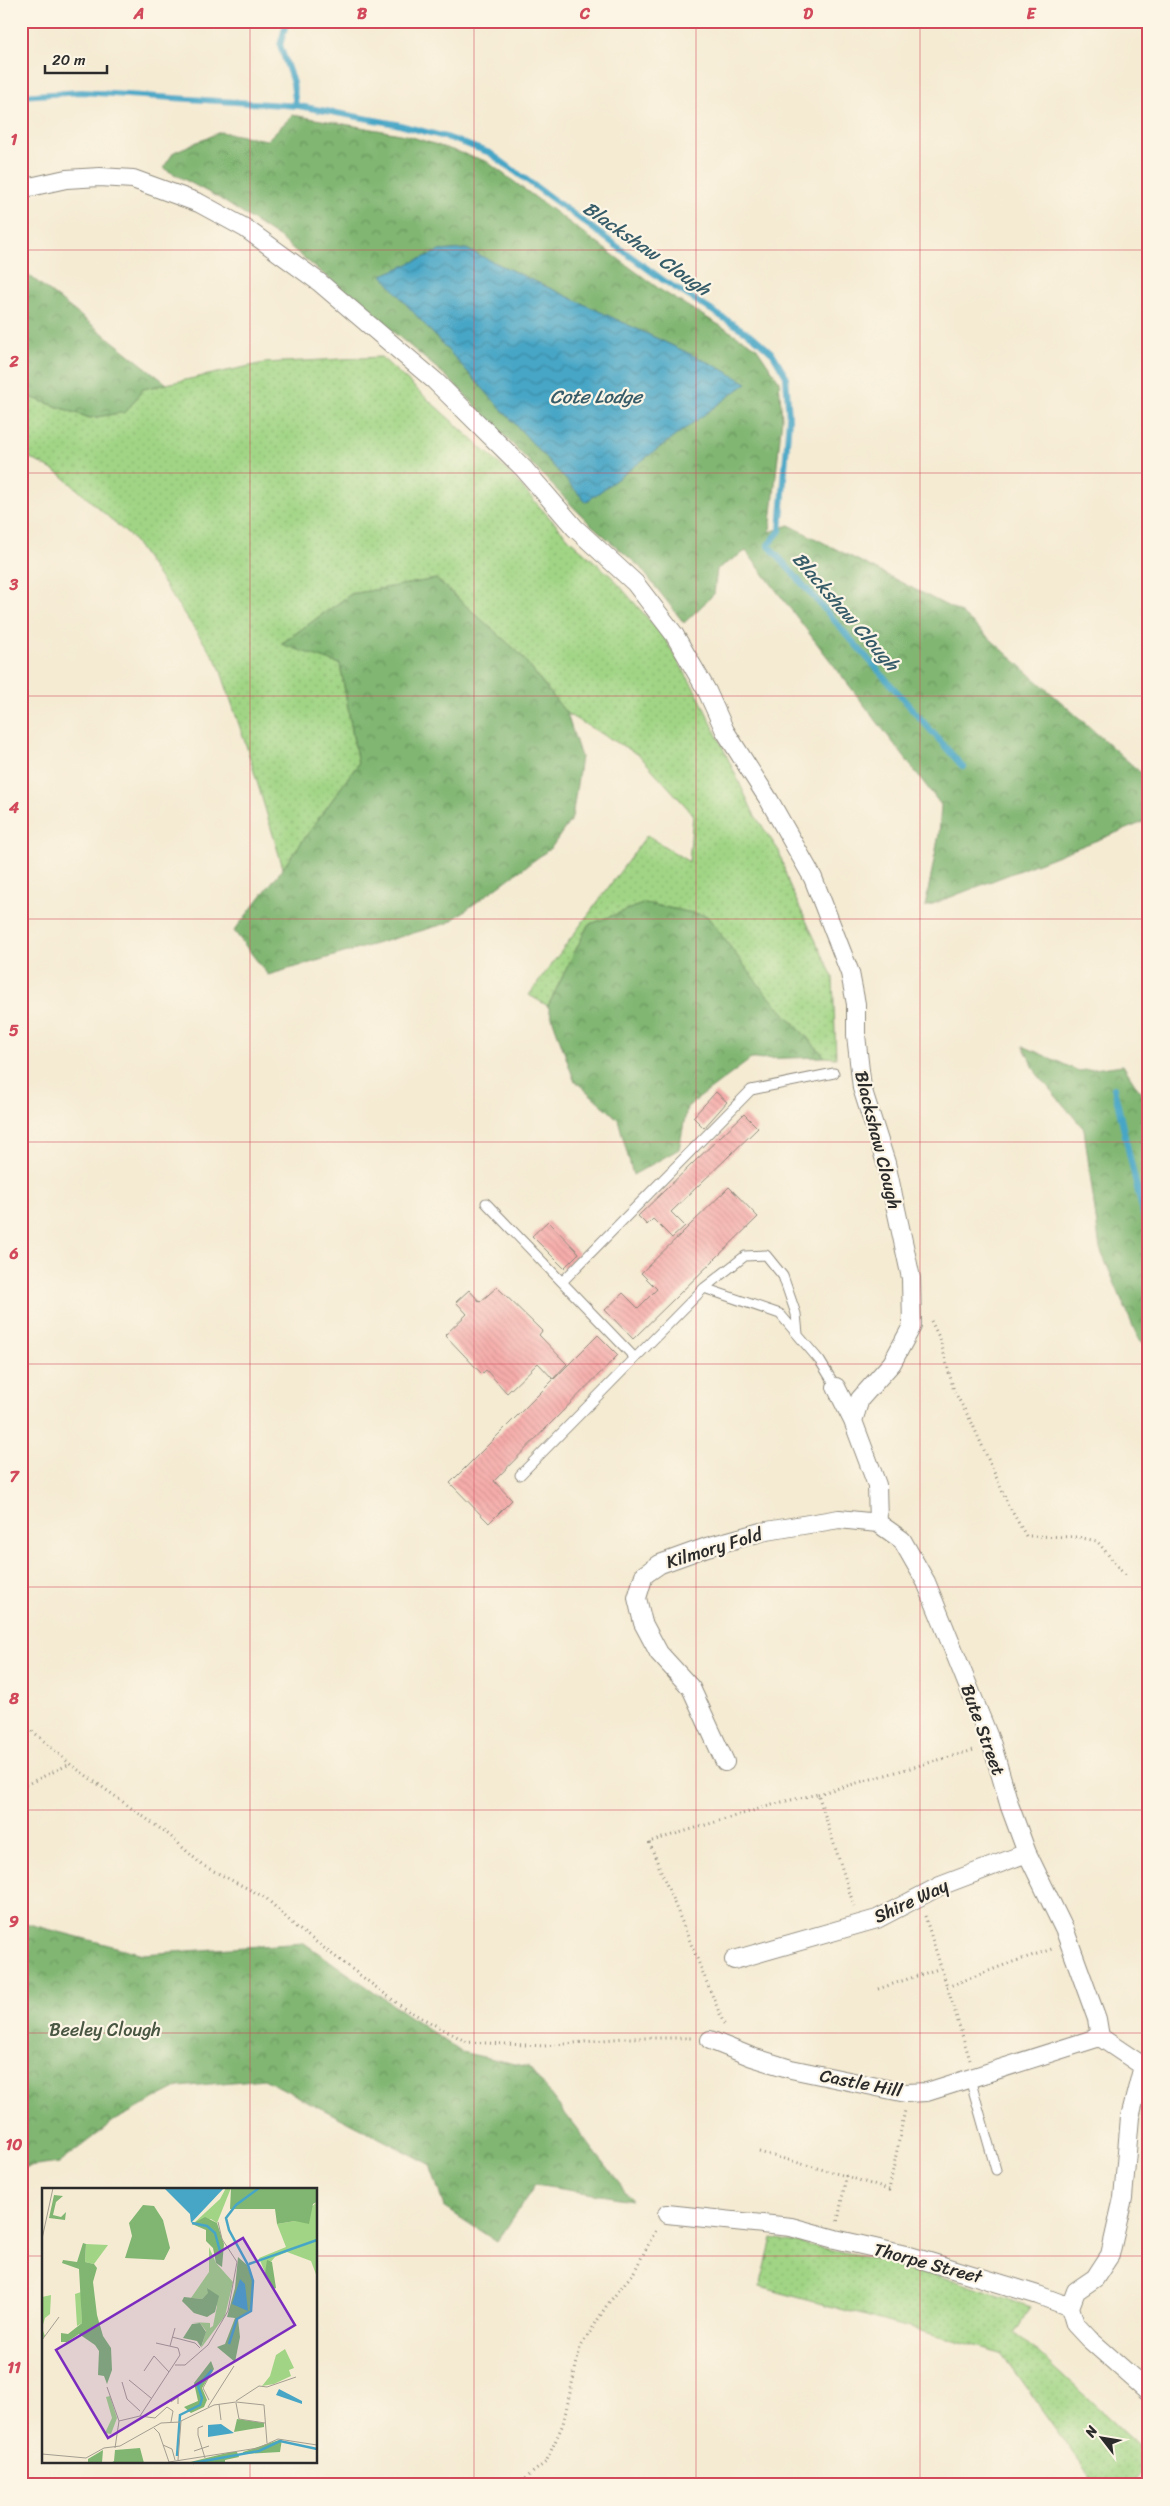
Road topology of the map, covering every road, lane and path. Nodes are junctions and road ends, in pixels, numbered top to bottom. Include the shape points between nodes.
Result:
1 (21, 189) edge
2 (834, 1073) dead end
3 (486, 1203) dead end
4 (562, 1282) junction
5 (704, 1288) junction
6 (928, 1314) dead end
7 (798, 1335) junction
8 (635, 1358) junction
9 (836, 1388) joint
10 (853, 1421) junction
11 (520, 1475) dead end
12 (878, 1522) junction
13 (1126, 1578) dead end
14 (21, 1721) edge
15 (992, 1745) junction
16 (725, 1762) dead end
17 (70, 1764) junction
18 (21, 1787) edge
19 (818, 1794) junction
20 (1027, 1853) junction
21 (919, 1897) junction
22 (860, 1924) junction
23 (1069, 1944) junction
24 (734, 1960) dead end
25 (941, 1968) junction
26 (947, 1987) junction
27 (878, 1989) dead end
28 (1100, 2037) junction
29 (710, 2040) joint
30 (735, 2050) junction
31 (1146, 2062) edge
32 (973, 2078) junction
33 (906, 2093) junction
34 (759, 2152) dead end
35 (996, 2170) dead end
36 (846, 2176) junction
37 (667, 2214) joint
38 (835, 2239) junction
39 (1070, 2308) junction
40 (1149, 2392) edge
41 (517, 2485) edge

1 - 10 street, Blackshaw Clough via 66,179 133,179 199,203 245,228 312,277 435,381 524,469 574,528 635,583 674,634 707,691 724,731 769,800 813,878 850,973 856,1004 862,1088 886,1163 911,1278 912,1326 892,1363 860,1399
2 - 4 lane via 751,1090
3 - 4 lane
4 - 8 lane
5 - 7 lane via 780,1314
5 - 7 lane via 745,1256 766,1255 783,1276 796,1314
5 - 8 lane
6 - 13 path via 940,1339 954,1391 1026,1536 1077,1537 1097,1541
7 - 9 lane via 820,1361
8 - 11 lane
9 - 10 street
10 - 12 street via 877,1485
12 - 15 street, Bute Street via 902,1540 926,1582
12 - 16 street, Kilmory Fold via 839,1519 761,1532 679,1557 644,1575 637,1598 643,1623 659,1653 691,1688
14 - 17 path
15 - 19 path
15 - 20 street, Bute Street
17 - 18 path
17 - 29 path via 169,1836 202,1865 266,1898 296,1926 405,2009 467,2042 544,2046 624,2038
19 - 22 path
19 - 30 path via 649,1842
20 - 21 street, Shire Way
20 - 23 street, Bute Street
21 - 22 street, Shire Way via 877,1919
21 - 25 path
22 - 24 street, Shire Way
23 - 26 path
23 - 28 street, Bute Street via 1097,2019
25 - 26 path
25 - 27 path
26 - 32 path
28 - 31 street
28 - 32 street, Castle Hill
29 - 30 street, Castle Hill
30 - 33 street, Castle Hill via 791,2070
31 - 39 street via 1130,2117 1123,2198 1110,2255 1094,2278 1076,2291
32 - 33 street, Castle Hill via 927,2092
32 - 35 lane
33 - 36 path via 889,2190
34 - 36 path
36 - 38 path
37 - 38 street, Thorpe Street via 790,2227
37 - 41 path via 653,2233 634,2272 607,2305 580,2348 563,2424 546,2462
38 - 39 street, Thorpe Street via 910,2256
39 - 40 street via 1075,2324 1089,2339

